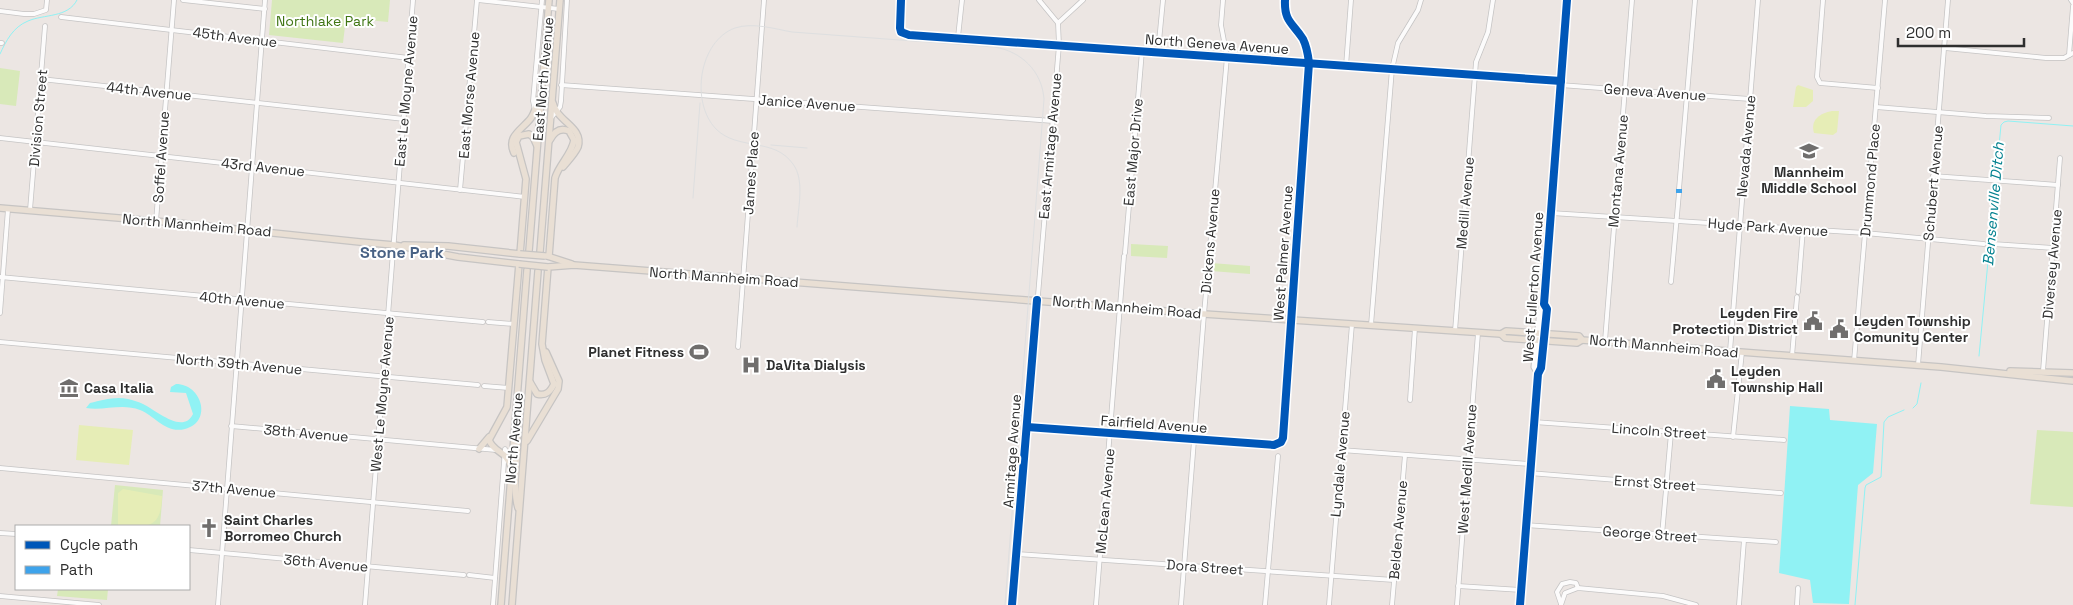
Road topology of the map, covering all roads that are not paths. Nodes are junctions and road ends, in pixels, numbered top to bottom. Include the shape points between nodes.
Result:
1 (47, 0) edge
2 (174, 0) edge
3 (183, 0) edge
4 (266, 0) edge
5 (413, 0) edge
6 (477, 0) edge
7 (542, 0) edge
8 (549, 0) edge
9 (560, 0) edge
10 (567, 0) edge
11 (764, 0) edge
12 (901, 0) edge
13 (962, 0) edge
14 (1039, 0) edge
15 (1083, 0) edge
16 (1163, 0) edge
17 (1223, 0) edge
18 (1285, 0) edge
19 (1351, 0) edge
20 (1421, 0) edge
21 (1493, 0) edge
22 (1568, 0) edge
23 (1632, 0) edge
24 (1695, 0) edge
25 (1758, 0) edge
26 (1823, 0) edge
27 (1885, 0) edge
28 (1948, 0) edge
29 (2071, 0) edge
30 (2073, 4) edge
31 (541, 7) junction
32 (548, 8) junction
33 (265, 9) junction
34 (559, 9) junction
35 (566, 10) junction
36 (0, 11) edge
37 (61, 17) dead end
38 (1058, 23) junction
39 (45, 26) dead end
40 (172, 29) junction
41 (958, 38) junction
42 (262, 40) junction
43 (1059, 45) junction
44 (1945, 48) junction
45 (1142, 51) junction
46 (1158, 52) junction
47 (2071, 54) edge
48 (1227, 57) junction
49 (409, 58) junction
50 (1309, 63) junction
51 (1346, 66) junction
52 (1392, 69) junction
53 (1475, 75) junction
54 (41, 79) junction
55 (1560, 83) junction
56 (562, 85) junction
57 (1878, 88) junction
58 (1625, 89) junction
59 (542, 92) junction
60 (166, 93) junction
61 (1688, 94) junction
62 (552, 98) junction
63 (757, 99) junction
64 (1750, 99) junction
65 (258, 103) junction
66 (1876, 107) junction
67 (535, 110) junction
68 (556, 111) junction
69 (1939, 113) junction
70 (2049, 118) dead end
71 (404, 119) junction
72 (540, 119) junction
73 (550, 120) junction
74 (1053, 121) junction
75 (0, 138) edge
76 (36, 142) junction
77 (549, 142) junction
78 (537, 146) junction
79 (161, 156) junction
80 (2060, 158) dead end
81 (252, 166) junction
82 (526, 173) junction
83 (1933, 176) junction
84 (399, 183) junction
85 (2058, 185) junction
86 (554, 187) junction
87 (460, 190) junction
88 (525, 197) junction
89 (0, 208) edge
90 (8, 209) junction
91 (30, 210) junction
92 (1551, 213) junction
93 (1614, 216) junction
94 (156, 221) junction
95 (1677, 221) junction
96 (1740, 226) junction
97 (1803, 229) junction
98 (247, 230) junction
99 (1865, 233) junction
100 (1928, 239) junction
101 (1984, 244) dead end
102 (1994, 244) dead end
103 (394, 245) junction
104 (2053, 248) junction
105 (529, 251) dead end
106 (540, 252) dead end
107 (520, 254) junction
108 (549, 256) junction
109 (519, 264) junction
110 (574, 265) junction
111 (548, 266) junction
112 (527, 270) dead end
113 (538, 271) dead end
114 (1, 277) edge
115 (743, 278) junction
116 (1671, 282) dead end
117 (241, 300) junction
118 (1037, 300) junction
119 (1544, 304) junction
120 (1120, 307) junction
121 (0, 313) edge
122 (388, 314) junction
123 (1204, 314) junction
124 (1291, 320) junction
125 (514, 324) junction
126 (1352, 324) junction
127 (1371, 325) junction
128 (1416, 328) junction
129 (1454, 331) junction
130 (1478, 333) junction
131 (1537, 333) junction
132 (1501, 334) junction
133 (1544, 334) junction
134 (1582, 340) junction
135 (1536, 341) junction
136 (1544, 341) junction
137 (1605, 341) junction
138 (0, 342) edge
139 (542, 344) junction
140 (738, 347) dead end
141 (1730, 351) junction
142 (1742, 352) junction
143 (1792, 356) junction
144 (1854, 360) junction
145 (236, 364) junction
146 (1918, 365) junction
147 (2043, 371) junction
148 (1986, 372) junction
149 (2073, 373) edge
150 (1538, 374) junction
151 (383, 377) junction
152 (2073, 381) edge
153 (530, 382) junction
154 (478, 385) dead end
155 (484, 386) dead end
156 (510, 388) junction
157 (1410, 400) dead end
158 (515, 413) junction
159 (1534, 422) junction
160 (231, 426) junction
161 (1027, 427) junction
162 (1671, 432) junction
163 (492, 433) junction
164 (1110, 433) junction
165 (514, 436) junction
166 (1733, 436) junction
167 (378, 440) junction
168 (1194, 440) junction
169 (1784, 440) dead end
170 (1279, 443) joint
171 (524, 448) junction
172 (479, 449) junction
173 (1341, 450) junction
174 (503, 451) junction
175 (1404, 455) junction
176 (1278, 456) dead end
177 (1468, 459) junction
178 (1530, 464) junction
179 (511, 467) junction
180 (0, 468) edge
181 (1529, 474) junction
182 (1666, 484) junction
183 (227, 489) junction
184 (1781, 493) dead end
185 (373, 502) junction
186 (468, 511) dead end
187 (519, 512) junction
188 (1525, 525) junction
189 (0, 533) edge
190 (15, 534) edge
191 (1662, 535) junction
192 (1744, 540) junction
193 (1776, 542) dead end
194 (190, 550) edge
195 (222, 553) junction
196 (1017, 554) junction
197 (1100, 559) junction
198 (1184, 565) junction
199 (368, 567) junction
200 (1268, 571) junction
201 (464, 574) dead end
202 (469, 575) dead end
203 (1331, 575) junction
204 (495, 578) junction
205 (1394, 580) junction
206 (1458, 586) junction
207 (1578, 588) junction
208 (1798, 588) dead end
209 (1521, 590) junction
210 (0, 596) edge
211 (99, 605) edge
212 (218, 605) edge
213 (365, 605) edge
214 (493, 605) edge
215 (501, 605) edge
216 (512, 605) edge
217 (1012, 605) edge
218 (1096, 605) edge
219 (1181, 605) edge
220 (1265, 605) edge
221 (1329, 605) edge
222 (1392, 605) edge
223 (1457, 605) edge
224 (1520, 605) edge
225 (1561, 605) edge
226 (1696, 605) edge
227 (1739, 605) edge
228 (1796, 605) edge

1 - 36 street via 46,10 34,14
2 - 40 street, Soffel Avenue
3 - 33 street
4 - 33 street
5 - 49 street, East Le Moyne Avenue
6 - 31 street
6 - 87 street, East Morse Avenue
7 - 31 street, East North Avenue
8 - 32 main road, East North Avenue
9 - 34 main road, East North Avenue
10 - 35 street, East North Avenue
11 - 63 street, James Place
12 - 41 street, North Geneva Avenue via 901,32
13 - 41 street
14 - 38 street
15 - 38 street
16 - 46 street
17 - 48 street, Dickens Avenue via 1221,25
18 - 50 street, West Palmer Avenue via 1285,14 1304,41
19 - 51 street
20 - 52 street via 1398,43
21 - 53 street, Medill Avenue via 1492,18 1478,54
22 - 55 street, West Fullerton Avenue
23 - 58 street, Montana Avenue
24 - 61 street
25 - 64 street, Nevada Avenue
26 - 57 street via 1817,77 1820,83
27 - 57 street, Drummond Place
28 - 44 street, Schubert Avenue
29 - 30 street
30 - 47 street
31 - 32 street
31 - 67 street, East North Avenue via 533,101
32 - 34 street
32 - 59 main road, East North Avenue
33 - 42 street
34 - 35 street
34 - 62 main road, East North Avenue
35 - 56 street, East North Avenue
37 - 40 street, 45th Avenue
38 - 43 street, East Armitage Avenue
39 - 54 street, Division Street
40 - 42 street, 45th Avenue
40 - 60 street, Soffel Avenue
41 - 43 street, North Geneva Avenue
42 - 49 street, 45th Avenue
42 - 65 street
43 - 45 street, North Geneva Avenue
43 - 74 street, East Armitage Avenue
44 - 47 street via 2046,58 2064,58
44 - 69 street, Schubert Avenue
45 - 46 street, North Geneva Avenue
45 - 120 street, East Major Drive
46 - 48 street, North Geneva Avenue
48 - 50 street, North Geneva Avenue
48 - 123 street, Dickens Avenue
49 - 71 street, East Le Moyne Avenue
50 - 51 street, North Geneva Avenue
50 - 124 street, West Palmer Avenue
51 - 52 street, North Geneva Avenue
52 - 53 street, North Geneva Avenue
52 - 127 street
53 - 55 street, North Geneva Avenue
53 - 129 street, Medill Avenue
54 - 60 street, 44th Avenue
54 - 76 street, Division Street
55 - 58 street, Geneva Avenue
55 - 92 street, West Fullerton Avenue
56 - 63 street, Janice Avenue
56 - 68 street, East North Avenue via 560,107
57 - 66 street, Drummond Place
58 - 61 street, Geneva Avenue
58 - 93 street, Montana Avenue
59 - 67 main road
59 - 72 main road, East North Avenue
60 - 65 street, 44th Avenue
60 - 79 street, Soffel Avenue
61 - 64 street, Geneva Avenue
61 - 95 street
62 - 68 main road
62 - 73 main road, East North Avenue
63 - 74 street, Janice Avenue
63 - 115 street, James Place
64 - 96 street, Nevada Avenue
65 - 71 street, 44th Avenue
65 - 81 street
66 - 69 street
66 - 99 street, Drummond Place
67 - 72 street
67 - 82 main road via 511,142
68 - 73 street, East North Avenue
68 - 86 main road via 576,131 578,141
69 - 70 street
69 - 83 street, Schubert Avenue
71 - 84 street, East Le Moyne Avenue
72 - 78 main road, East North Avenue
73 - 77 main road
74 - 118 street, East Armitage Avenue
75 - 76 street, 43rd Avenue
76 - 79 street, 43rd Avenue
76 - 91 street, Division Street
77 - 86 main road via 556,131 563,129 569,131 574,140 557,170
77 - 106 main road
78 - 82 main road via 529,134 517,139 516,146
78 - 105 main road, East North Avenue
79 - 81 street, 43rd Avenue
79 - 94 street, Soffel Avenue
80 - 85 street, Diversey Avenue
81 - 84 street, 43rd Avenue
81 - 98 street
82 - 88 main road
83 - 85 street
83 - 100 street, Schubert Avenue
84 - 87 street, 43rd Avenue
84 - 103 street, West Le Moyne Avenue
85 - 104 street, Diversey Avenue
86 - 108 main road
87 - 88 street, 43rd Avenue
88 - 107 main road
89 - 90 main road, North Mannheim Road
90 - 91 main road, North Mannheim Road
90 - 114 street
91 - 94 main road, North Mannheim Road
92 - 93 street, Hyde Park Avenue
92 - 119 street, West Fullerton Avenue
93 - 95 street, Hyde Park Avenue
93 - 137 street, Montana Avenue
94 - 98 main road, North Mannheim Road
95 - 96 street, Hyde Park Avenue
95 - 116 street
96 - 97 street, Hyde Park Avenue
96 - 141 street, Nevada Avenue
97 - 99 street, Hyde Park Avenue
97 - 143 street
98 - 103 main road, North Mannheim Road
98 - 117 street
99 - 100 street, Hyde Park Avenue
99 - 144 street, Drummond Place
100 - 101 street, Hyde Park Avenue
100 - 146 street, Schubert Avenue
102 - 104 street
103 - 107 main road, North Mannheim Road via 448,246
103 - 109 main road, North Mannheim Road
103 - 122 street, West Le Moyne Avenue
104 - 147 street, Diversey Avenue
107 - 108 main road, North Mannheim Road, bridge
108 - 110 main road, North Mannheim Road
109 - 111 main road, North Mannheim Road, bridge
109 - 125 main road
110 - 111 main road, North Mannheim Road
110 - 115 main road, North Mannheim Road
111 - 139 main road
112 - 158 main road, North Avenue
113 - 153 main road, North Avenue
114 - 117 street, 40th Avenue
114 - 121 street
115 - 118 main road, North Mannheim Road
115 - 140 street, James Place
117 - 122 street, 40th Avenue
117 - 145 street
118 - 120 main road, North Mannheim Road
118 - 161 street, Armitage Avenue
119 - 131 street, West Fullerton Avenue
119 - 133 street, West Fullerton Avenue via 1547,309
120 - 123 main road, North Mannheim Road
120 - 164 street, McLean Avenue
122 - 125 street, 40th Avenue
122 - 151 street, West Le Moyne Avenue
123 - 124 main road, North Mannheim Road
123 - 168 street, Dickens Avenue
124 - 126 main road, North Mannheim Road
124 - 170 street, West Palmer Avenue via 1283,438
125 - 156 main road
126 - 127 main road, North Mannheim Road
126 - 173 street, Lyndale Avenue
127 - 128 main road, North Mannheim Road
128 - 129 main road, North Mannheim Road
128 - 157 street
129 - 130 main road, North Mannheim Road
130 - 132 main road, North Mannheim Road
130 - 177 street, West Medill Avenue
131 - 132 main road, North Mannheim Road via 1506,330
131 - 133 main road, North Mannheim Road
131 - 135 street, West Fullerton Avenue
132 - 135 main road, North Mannheim Road via 1504,338
133 - 134 main road, North Mannheim Road via 1578,336
133 - 136 street, West Fullerton Avenue
134 - 136 main road, North Mannheim Road via 1577,343
134 - 137 main road, North Mannheim Road
135 - 136 main road, North Mannheim Road
135 - 150 street, West Fullerton Avenue via 1534,367
136 - 150 street, West Fullerton Avenue
137 - 141 main road, North Mannheim Road
138 - 145 street, North 39th Avenue
139 - 153 main road via 554,384 543,395 537,394
139 - 171 main road via 559,381 558,389
141 - 142 main road, North Mannheim Road
142 - 143 main road, North Mannheim Road
142 - 166 street
143 - 144 main road, North Mannheim Road
144 - 146 main road, North Mannheim Road
145 - 151 street, North 39th Avenue
145 - 160 street
146 - 148 main road, North Mannheim Road
147 - 148 main road, North Mannheim Road
147 - 149 main road, North Mannheim Road
148 - 152 main road, North Mannheim Road
150 - 159 street, West Fullerton Avenue
151 - 154 street, North 39th Avenue
151 - 167 street, West Le Moyne Avenue
153 - 171 main road, North Avenue
155 - 156 street
156 - 163 main road via 506,412
158 - 165 main road, North Avenue
158 - 187 main road via 519,444 515,493
159 - 162 street, Lincoln Street
159 - 178 street, West Fullerton Avenue
160 - 167 street, 38th Avenue
160 - 183 street
161 - 164 street, Fairfield Avenue
161 - 196 street, Armitage Avenue
162 - 166 street, Lincoln Street
162 - 182 street
163 - 172 main road
163 - 174 main road via 490,444
164 - 168 street, Fairfield Avenue
164 - 197 street, McLean Avenue
165 - 174 main road
165 - 179 main road, North Avenue
166 - 169 street, Lincoln Street
167 - 172 street, 38th Avenue
167 - 185 street, West Le Moyne Avenue
168 - 170 street, Fairfield Avenue
168 - 198 street, Dickens Avenue
171 - 187 main road, North Avenue
172 - 174 street, 38th Avenue
173 - 175 street
173 - 203 street, Lyndale Avenue
174 - 179 main road
174 - 204 street, North Avenue
175 - 177 street
175 - 205 street, Belden Avenue
176 - 200 street
177 - 178 street
177 - 206 street, West Medill Avenue
178 - 181 street, West Fullerton Avenue
179 - 215 main road, North Avenue
180 - 183 street, 37th Avenue
181 - 182 street, Ernst Street
181 - 188 street, West Fullerton Avenue
182 - 184 street, Ernst Street
182 - 191 street
183 - 185 street, 37th Avenue
183 - 195 street
185 - 186 street, 37th Avenue
185 - 199 street, West Le Moyne Avenue
187 - 216 main road, North Avenue
188 - 191 street, George Street
188 - 209 street, West Fullerton Avenue
189 - 190 street
191 - 192 street, George Street
192 - 193 street, George Street
192 - 227 street
194 - 195 street, 36th Avenue
195 - 199 street, 36th Avenue
195 - 212 street
196 - 197 street, Dora Street
196 - 217 street, Armitage Avenue
197 - 198 street, Dora Street
197 - 218 street, McLean Avenue
198 - 200 street, Dora Street
198 - 219 street, Dickens Avenue
199 - 201 street, 36th Avenue
199 - 213 street, West Le Moyne Avenue
200 - 203 street, Dora Street
200 - 220 street
202 - 204 street
203 - 205 street, Dora Street
203 - 221 street, Lyndale Avenue
204 - 214 street, North Avenue
205 - 222 street, Belden Avenue
206 - 209 street
206 - 223 street, West Medill Avenue
207 - 225 street via 1565,593
207 - 225 street via 1576,583 1562,584 1557,592
207 - 226 street via 1663,596
208 - 228 street
209 - 224 street, West Fullerton Avenue
210 - 211 street

